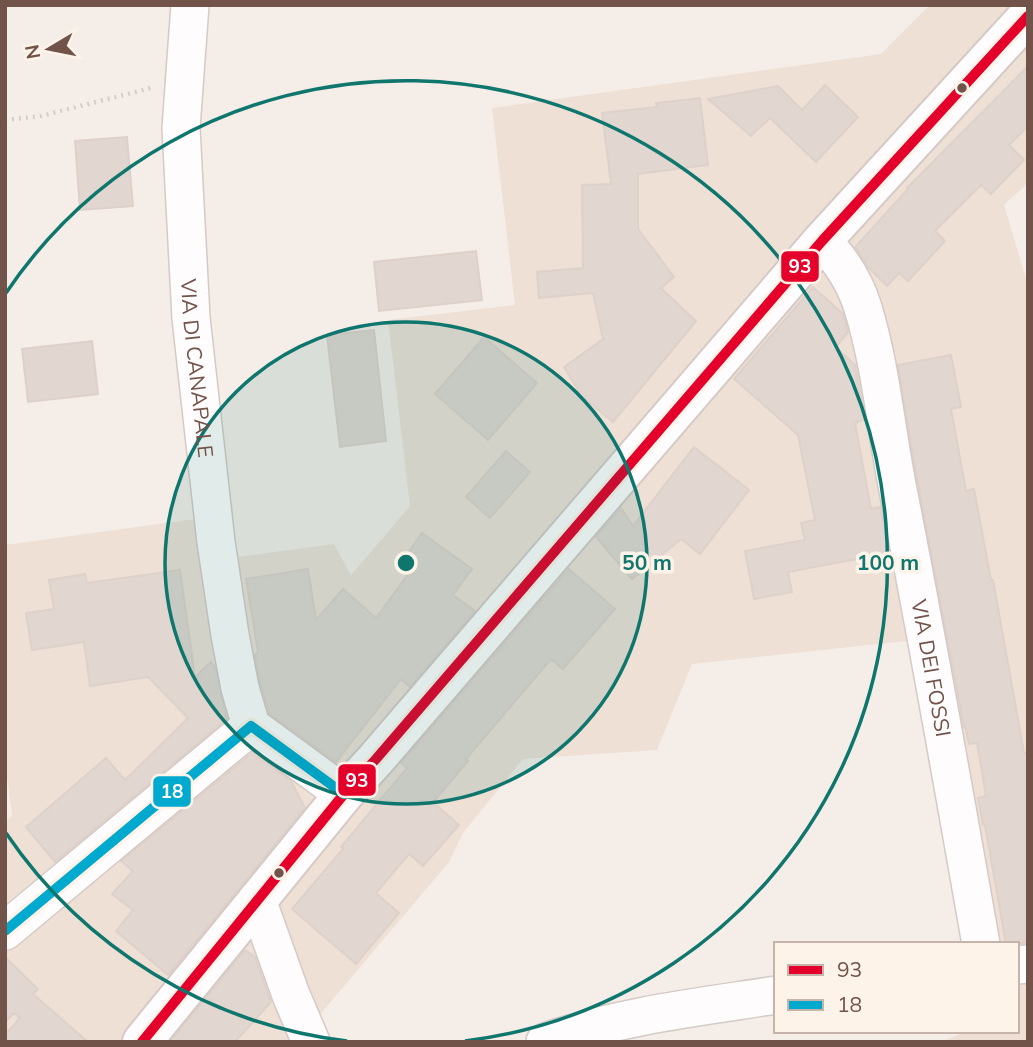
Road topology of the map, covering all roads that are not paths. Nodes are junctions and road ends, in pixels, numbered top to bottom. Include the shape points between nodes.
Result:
1 (190, 5) edge
2 (1028, 16) edge
3 (822, 241) junction
4 (251, 726) junction
5 (344, 794) junction
6 (257, 900) junction
7 (5, 931) edge
8 (981, 942) edge
9 (774, 995) edge
10 (142, 1042) edge
11 (311, 1042) edge
12 (545, 1042) edge

1 - 4 street, VIA DI CANAPALE via 181,128 191,318 218,555 240,688
2 - 3 street
3 - 5 street
3 - 8 street, VIA DEI FOSSI via 853,282 873,351
4 - 5 street
4 - 7 street
5 - 6 street
6 - 10 street
6 - 11 street
9 - 12 street via 651,1015

